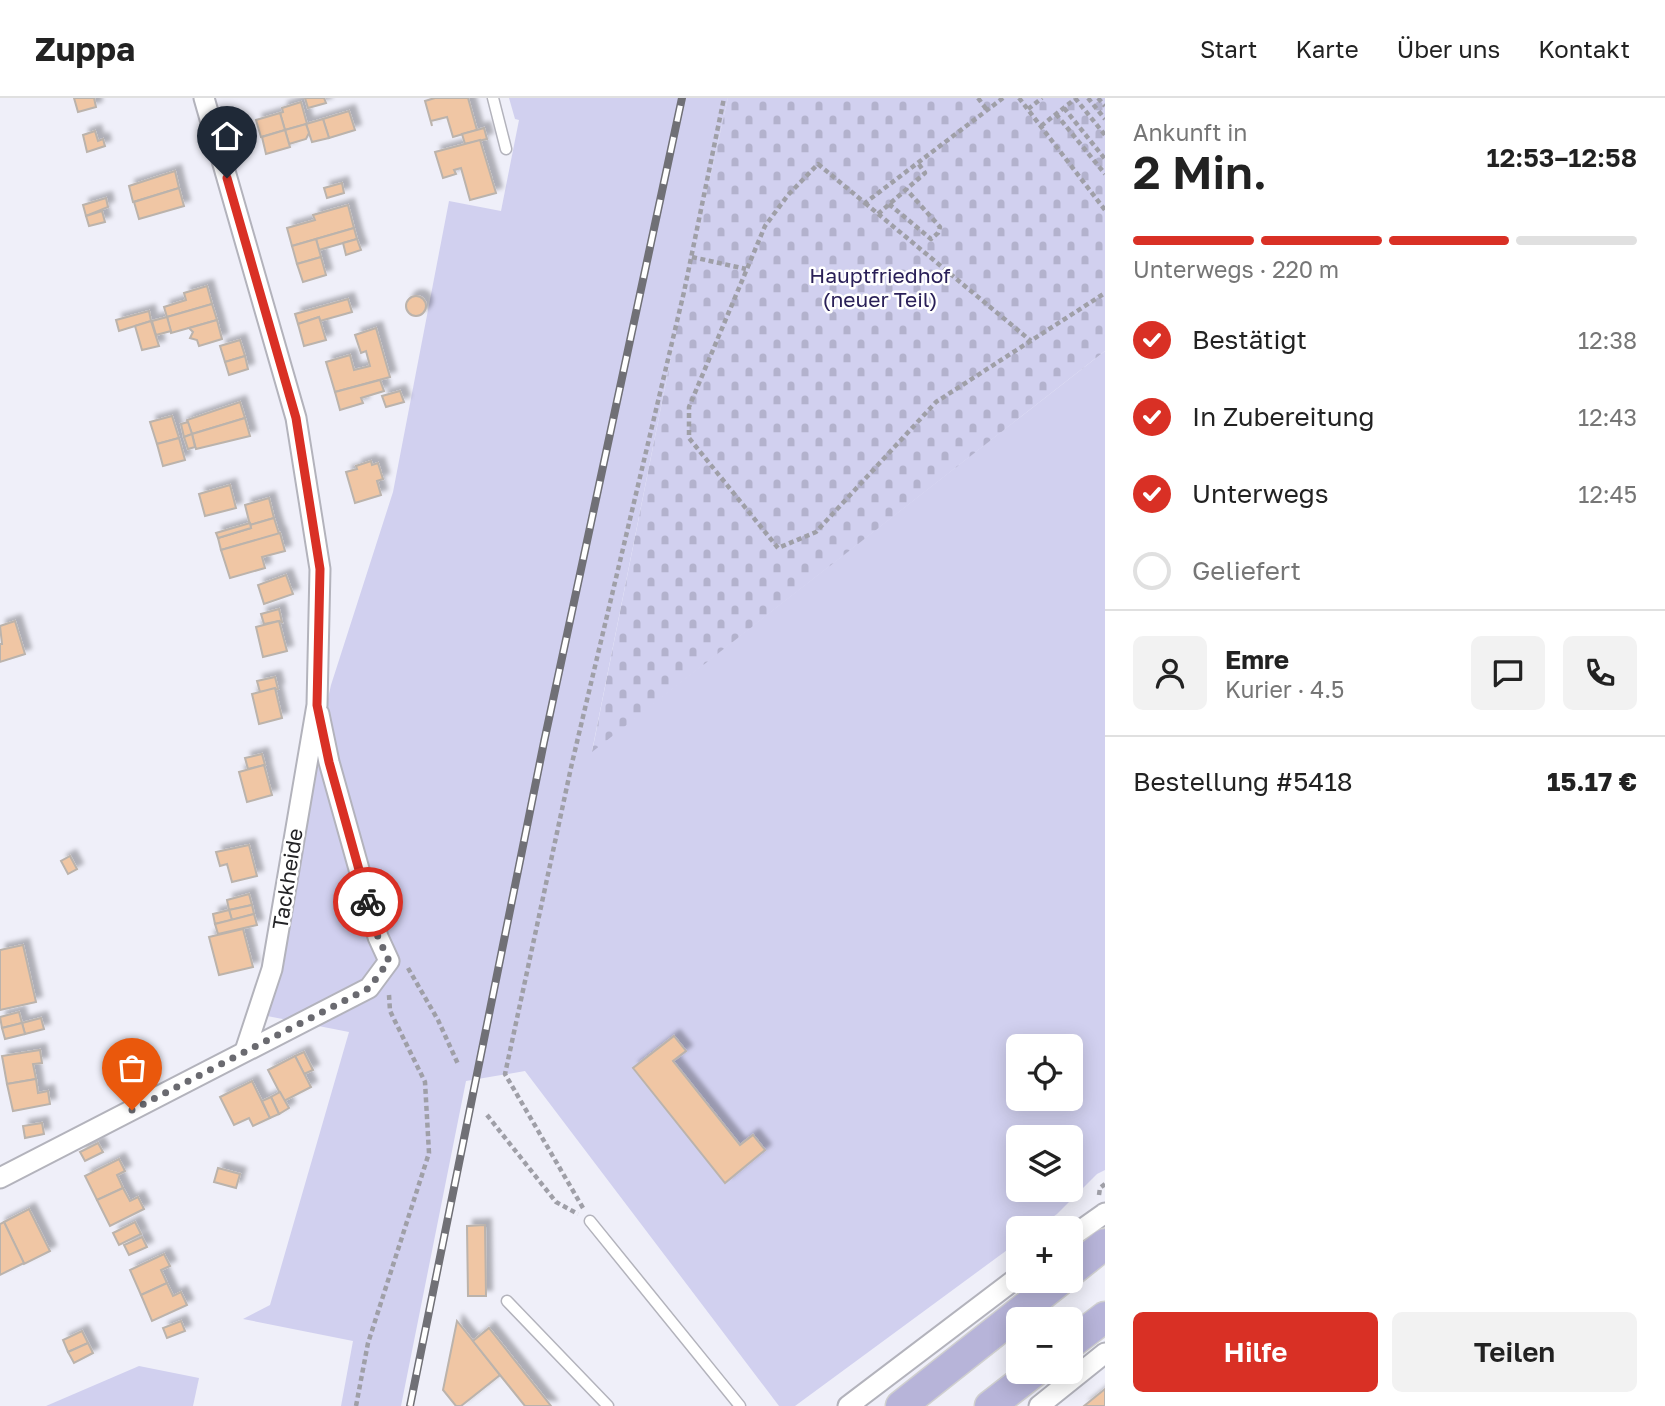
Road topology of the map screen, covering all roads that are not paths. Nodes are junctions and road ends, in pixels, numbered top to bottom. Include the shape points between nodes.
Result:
1 (204, 98) edge
2 (493, 98) edge
3 (506, 149) dead end
4 (317, 705) junction
5 (245, 1051) junction
6 (0, 1178) edge
7 (1105, 1213) edge
8 (590, 1221) road end
9 (1083, 1229) edge
10 (1105, 1244) edge
11 (1083, 1261) edge
12 (1006, 1286) edge
13 (1044, 1293) edge
14 (507, 1301) dead end
15 (1105, 1317) edge
16 (1083, 1334) edge
17 (1105, 1353) edge
18 (1018, 1384) edge
19 (608, 1406) edge
20 (740, 1406) edge
21 (848, 1406) edge
22 (901, 1406) edge
23 (990, 1406) edge
24 (1039, 1406) edge

1 - 4 street, Tackheide via 296,418 320,569
2 - 3 lane
4 - 5 street, Tackheide via 272,969
4 - 5 street, Tackheide via 378,937 389,961 369,988
5 - 6 street
7 - 9 street
8 - 20 lane
10 - 11 main road
12 - 21 street
13 - 22 main road
14 - 19 lane
15 - 16 main road
17 - 24 street
18 - 23 main road

